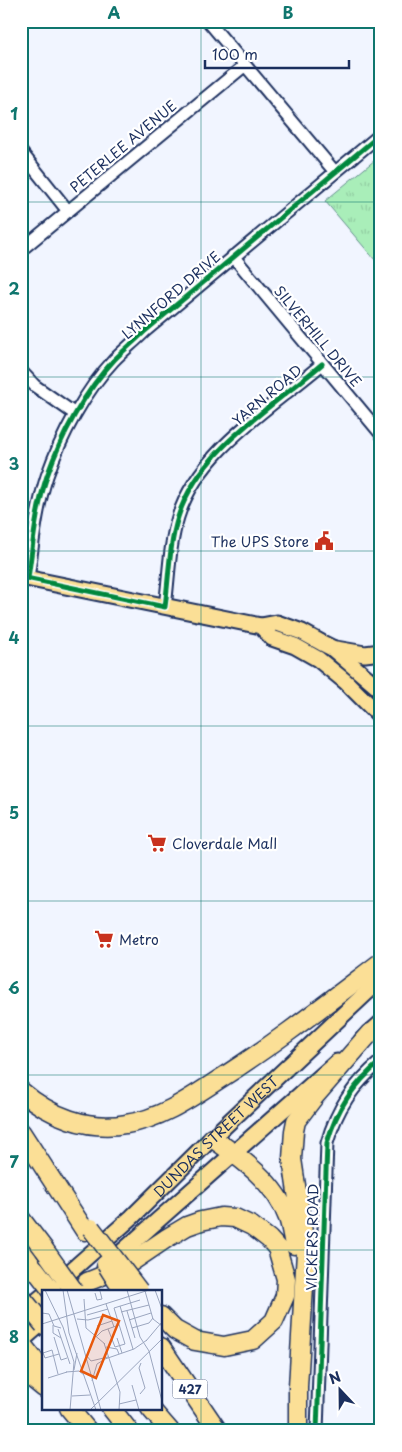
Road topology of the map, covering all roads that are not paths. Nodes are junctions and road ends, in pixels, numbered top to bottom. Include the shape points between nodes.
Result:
1 (208, 21) edge
2 (244, 66) junction
3 (381, 134) edge
4 (21, 152) edge
5 (335, 172) junction
6 (68, 211) junction
7 (21, 250) edge
8 (233, 256) junction
9 (322, 364) junction
10 (21, 371) edge
11 (74, 414) junction
12 (381, 434) edge
13 (25, 577) edge
14 (165, 607) junction
15 (261, 626) junction
16 (332, 648) junction
17 (381, 652) edge
18 (378, 683) edge
19 (357, 692) junction
20 (369, 704) junction
21 (381, 716) edge
22 (381, 962) edge
23 (381, 979) edge
24 (375, 1028) edge
25 (381, 1061) edge
26 (21, 1091) edge
27 (21, 1132) edge
28 (212, 1138) junction
29 (234, 1153) junction
30 (21, 1219) edge
31 (88, 1229) junction
32 (21, 1251) edge
33 (80, 1288) edge
34 (44, 1290) edge
35 (50, 1290) edge
36 (122, 1290) edge
37 (138, 1290) edge
38 (303, 1294) junction
39 (21, 1297) edge
40 (42, 1297) edge
41 (21, 1312) edge
42 (162, 1317) edge
43 (42, 1323) edge
44 (42, 1323) edge
45 (21, 1342) edge
46 (162, 1348) edge
47 (33, 1371) edge
48 (42, 1385) edge
49 (72, 1410) edge
50 (113, 1410) edge
51 (154, 1411) edge
52 (88, 1431) edge
53 (129, 1431) edge
54 (170, 1431) edge
55 (218, 1431) edge
56 (298, 1431) edge
57 (317, 1431) edge

1 - 2 street
2 - 5 street
2 - 6 street, PETERLEE AVENUE
3 - 5 street, LYNNFORD DRIVE
4 - 6 street
5 - 8 street, LYNNFORD DRIVE
6 - 7 street, PETERLEE AVENUE
8 - 9 street, SILVERHILL DRIVE
8 - 11 street, LYNNFORD DRIVE via 113,361
9 - 12 street, SILVERHILL DRIVE
9 - 14 street, YARN ROAD via 228,442 198,478 174,530
10 - 11 street via 35,386
11 - 13 street, LYNNFORD DRIVE via 47,476
13 - 14 main road
14 - 15 main road
15 - 16 main road via 277,623
15 - 19 main road via 272,638 318,659
16 - 17 main road via 365,654
16 - 18 main road
18 - 19 main road
18 - 20 main road
19 - 20 main road
20 - 21 main road
22 - 26 highway via 288,1033 197,1094 174,1108 135,1122 108,1126 76,1122 47,1110
23 - 28 main road, DUNDAS STREET WEST
24 - 29 main road, DUNDAS STREET WEST
24 - 38 highway via 296,1121 292,1159 306,1252
25 - 57 street, VICKERS ROAD via 352,1089 332,1122 327,1143
27 - 31 highway
28 - 29 highway
28 - 35 main road, DUNDAS STREET WEST via 132,1217
29 - 33 main road, DUNDAS STREET WEST
29 - 38 highway via 266,1182 288,1218
30 - 33 highway, bridge
31 - 36 highway, bridge
31 - 37 highway, bridge
32 - 34 highway, bridge via 35,1269
33 - 42 highway via 124,1267 187,1226 220,1217 235,1218 252,1226 276,1248 286,1279 285,1296 274,1321 253,1340 224,1346 195,1341 175,1330
38 - 56 highway
39 - 43 highway, bridge
40 - 41 highway
44 - 45 main road
45 - 47 highway
46 - 55 highway, 427
47 - 48 highway
49 - 52 highway
50 - 53 highway
51 - 54 highway

